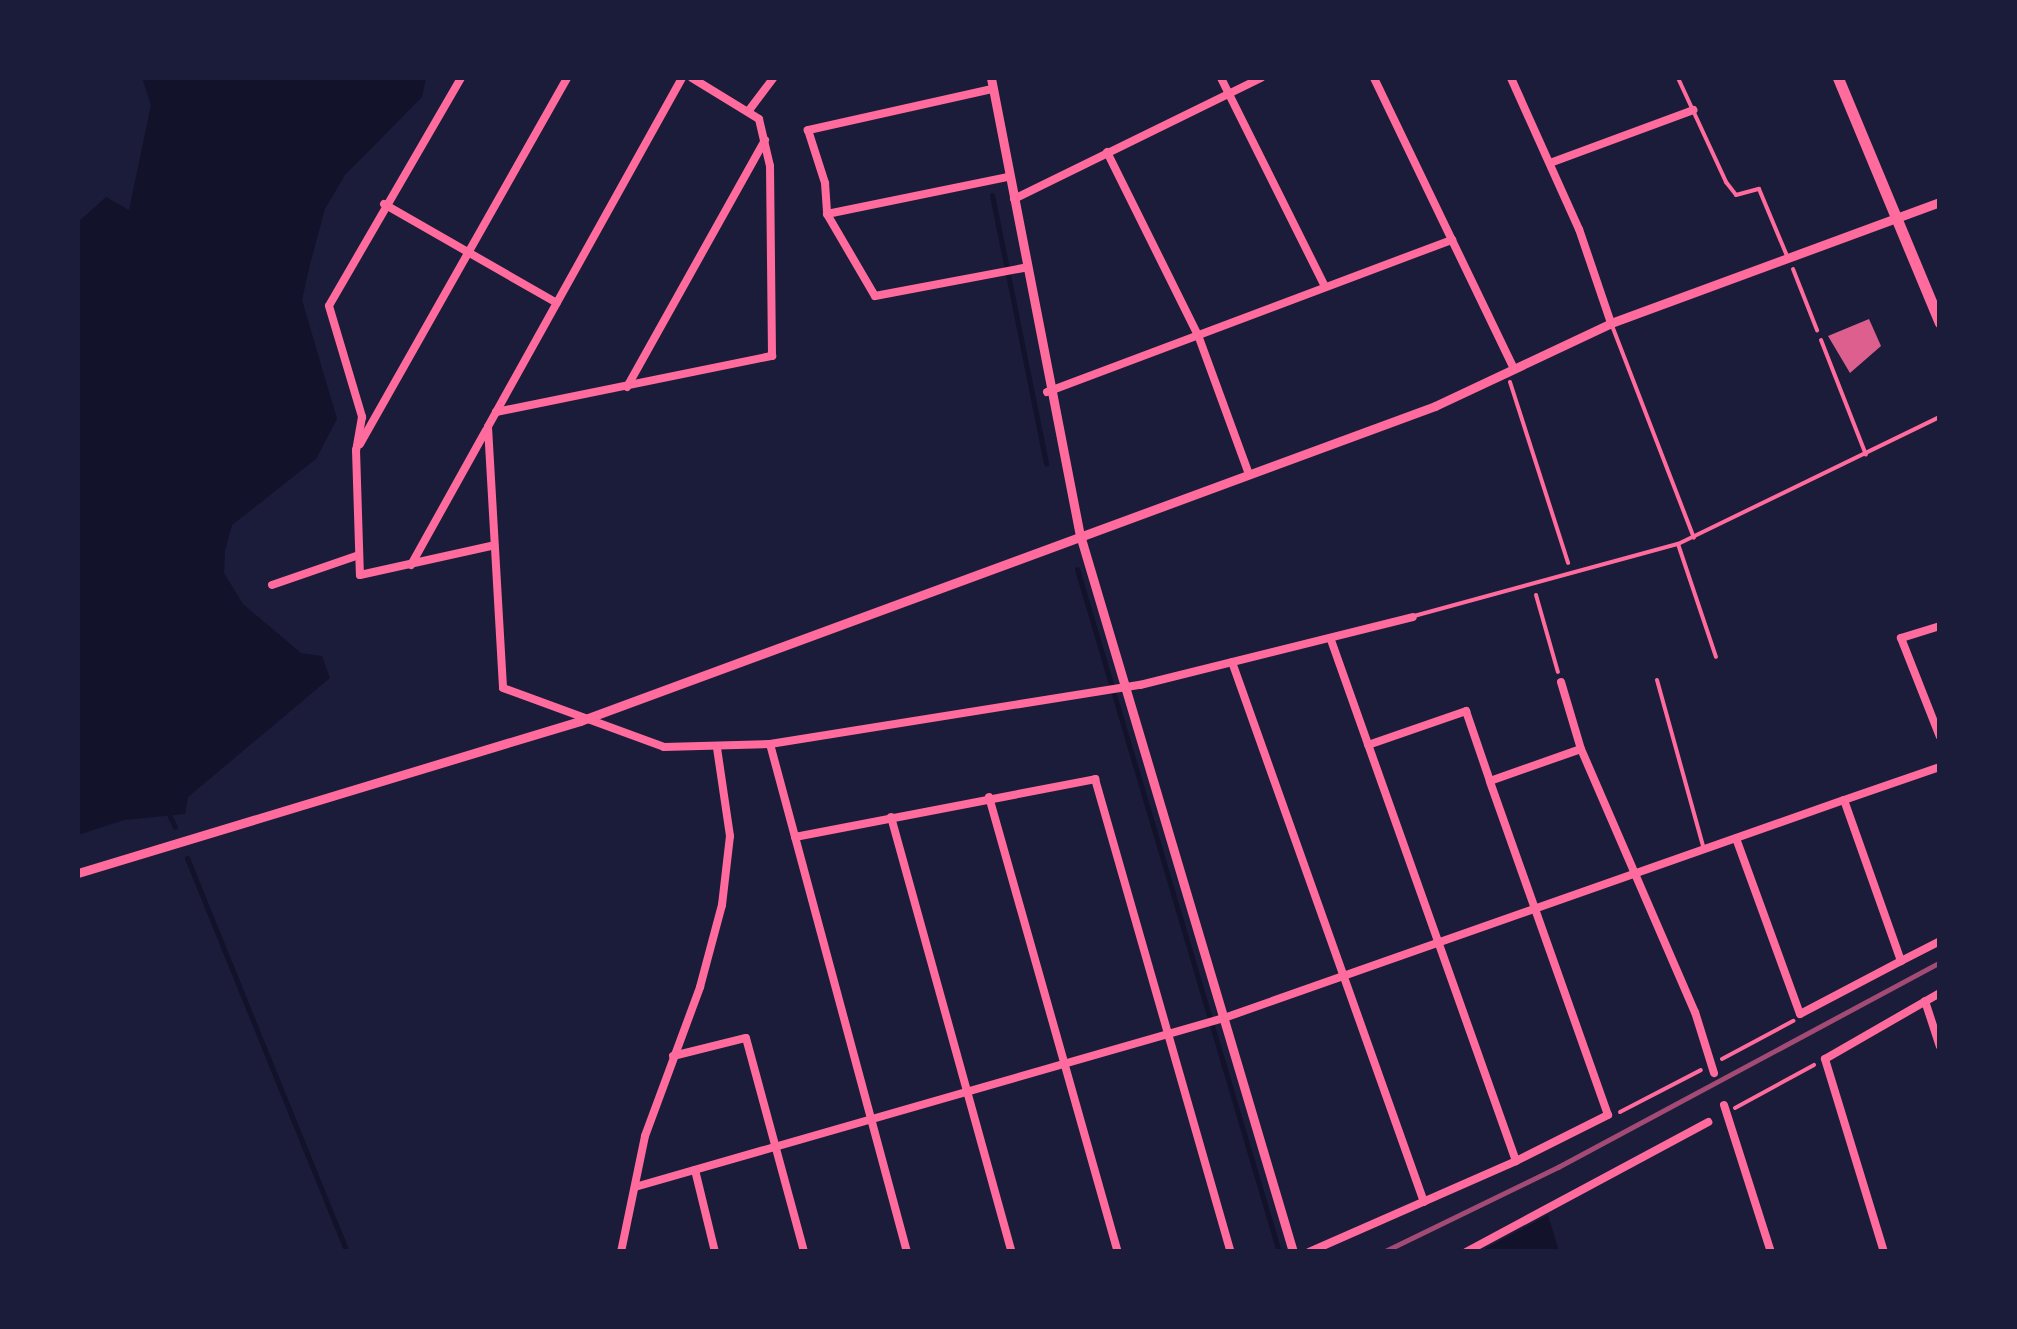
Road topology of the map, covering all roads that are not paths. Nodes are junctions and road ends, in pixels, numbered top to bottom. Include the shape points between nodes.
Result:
1 (461, 78) edge
2 (567, 78) edge
3 (682, 78) edge
4 (692, 78) edge
5 (772, 78) edge
6 (1221, 78) edge
7 (1261, 78) edge
8 (1374, 78) edge
9 (1511, 78) edge
10 (1678, 78) edge
11 (1838, 78) edge
12 (991, 83) edge
13 (1228, 94) junction
14 (750, 109) junction
15 (1694, 110) junction
16 (765, 140) junction
17 (1107, 152) junction
18 (1550, 162) junction
19 (1008, 177) junction
20 (1011, 201) junction
21 (1940, 202) edge
22 (384, 204) junction
23 (827, 214) junction
24 (1896, 219) junction
25 (1452, 240) junction
26 (468, 253) junction
27 (1787, 256) junction
28 (1021, 268) junction
29 (1325, 287) junction
30 (557, 302) junction
31 (1611, 323) junction
32 (1940, 323) edge
33 (1198, 334) junction
34 (1821, 340) road end
35 (1510, 370) junction
36 (627, 387) junction
37 (1047, 392) junction
38 (496, 412) junction
39 (1940, 417) edge
40 (488, 426) junction
41 (356, 450) junction
42 (1866, 455) junction
43 (1249, 474) junction
44 (1080, 535) junction
45 (1694, 538) junction
46 (1678, 544) junction
47 (491, 546) junction
48 (359, 555) junction
49 (412, 565) junction
50 (272, 586) dead end
51 (1412, 617) joint
52 (1940, 626) edge
53 (1332, 640) junction
54 (1716, 658) dead end
55 (1232, 662) junction
56 (1657, 680) dead end
57 (1561, 682) road end
58 (1120, 688) junction
59 (580, 721) junction
60 (1940, 737) edge
61 (770, 744) junction
62 (1368, 744) junction
63 (717, 748) junction
64 (1581, 749) junction
65 (1940, 767) edge
66 (1490, 781) junction
67 (989, 797) junction
68 (1844, 800) junction
69 (891, 817) junction
70 (795, 837) junction
71 (1736, 838) junction
72 (1704, 850) junction
73 (78, 873) edge
74 (1636, 873) junction
75 (1534, 909) junction
76 (1940, 941) edge
77 (1439, 944) junction
78 (1901, 961) junction
79 (1343, 976) junction
80 (1940, 993) edge
81 (1925, 1000) junction
82 (1219, 1019) junction
83 (1168, 1034) junction
84 (1940, 1047) edge
85 (673, 1056) junction
86 (1064, 1064) junction
87 (1714, 1074) dead end
88 (968, 1092) junction
89 (1724, 1105) dead end
90 (871, 1120) junction
91 (1708, 1122) dead end
92 (776, 1147) junction
93 (1516, 1161) junction
94 (694, 1170) junction
95 (634, 1187) junction
96 (1424, 1202) junction
97 (621, 1252) edge
98 (715, 1252) edge
99 (804, 1252) edge
100 (907, 1252) edge
101 (1012, 1252) edge
102 (1118, 1252) edge
103 (1230, 1252) edge
104 (1293, 1252) edge
105 (1309, 1252) edge
106 (1466, 1252) edge
107 (1771, 1252) edge
108 (1884, 1252) edge

1 - 22 street
2 - 26 street
3 - 30 street
4 - 14 street
5 - 14 street
6 - 13 street
7 - 13 street
8 - 25 street
9 - 18 street
10 - 15 lane
11 - 24 main road
12 - 19 street
12 - 23 street via 808,130
13 - 17 street
13 - 29 street
14 - 16 street
15 - 18 street
15 - 27 lane via 1736,196 1759,188
16 - 36 street
16 - 36 street via 772,356
17 - 20 street
17 - 33 street
18 - 31 street
19 - 20 street
19 - 23 street
20 - 28 street
21 - 24 street
22 - 26 street
22 - 41 street via 329,306 362,418
23 - 28 street via 875,296
24 - 27 street
24 - 32 main road
25 - 29 street
25 - 35 street
26 - 30 street
26 - 41 street
27 - 31 street
28 - 37 street
29 - 33 street
30 - 38 street
31 - 35 street
31 - 45 lane
33 - 37 street
33 - 43 street
34 - 42 lane
35 - 43 street via 1435,406
36 - 38 street
37 - 44 street
38 - 40 street
39 - 42 lane
40 - 47 street
40 - 49 street
41 - 48 street
42 - 45 lane
43 - 44 street
44 - 58 street
44 - 59 street
45 - 46 lane
46 - 51 lane
46 - 54 lane
47 - 49 street
47 - 59 street via 504,688
48 - 49 street via 365,578
48 - 50 street
51 - 53 street
52 - 60 street via 1901,638
53 - 55 street
53 - 62 street
55 - 58 street
55 - 79 street
56 - 72 lane
57 - 64 street
58 - 61 street
58 - 82 street
59 - 63 street via 664,747
59 - 73 street
61 - 63 street
61 - 70 street
62 - 66 street via 1466,711
62 - 77 street
63 - 85 street via 730,836 728,870 700,987
64 - 66 street
64 - 74 street
65 - 68 street
66 - 75 street
67 - 69 street
67 - 83 street via 1095,779
67 - 86 street
68 - 71 street
68 - 78 street
69 - 70 street
69 - 88 street
70 - 90 street
71 - 72 street
71 - 78 street via 1800,1014
72 - 74 street
74 - 75 street
74 - 87 street
75 - 77 street
75 - 93 street via 1608,1116
76 - 78 street
77 - 79 street
77 - 93 street
79 - 82 street
79 - 96 street
80 - 81 street
81 - 84 street
81 - 108 street via 1825,1059
82 - 83 street
82 - 104 street
83 - 86 street
83 - 103 street
85 - 92 street via 746,1038
85 - 95 street
86 - 88 street
86 - 102 street
88 - 90 street
88 - 101 street
89 - 107 street
90 - 92 street
90 - 100 street
91 - 106 street
92 - 94 street
92 - 99 street
93 - 96 street
94 - 95 street
94 - 98 street
95 - 97 street
96 - 105 street

